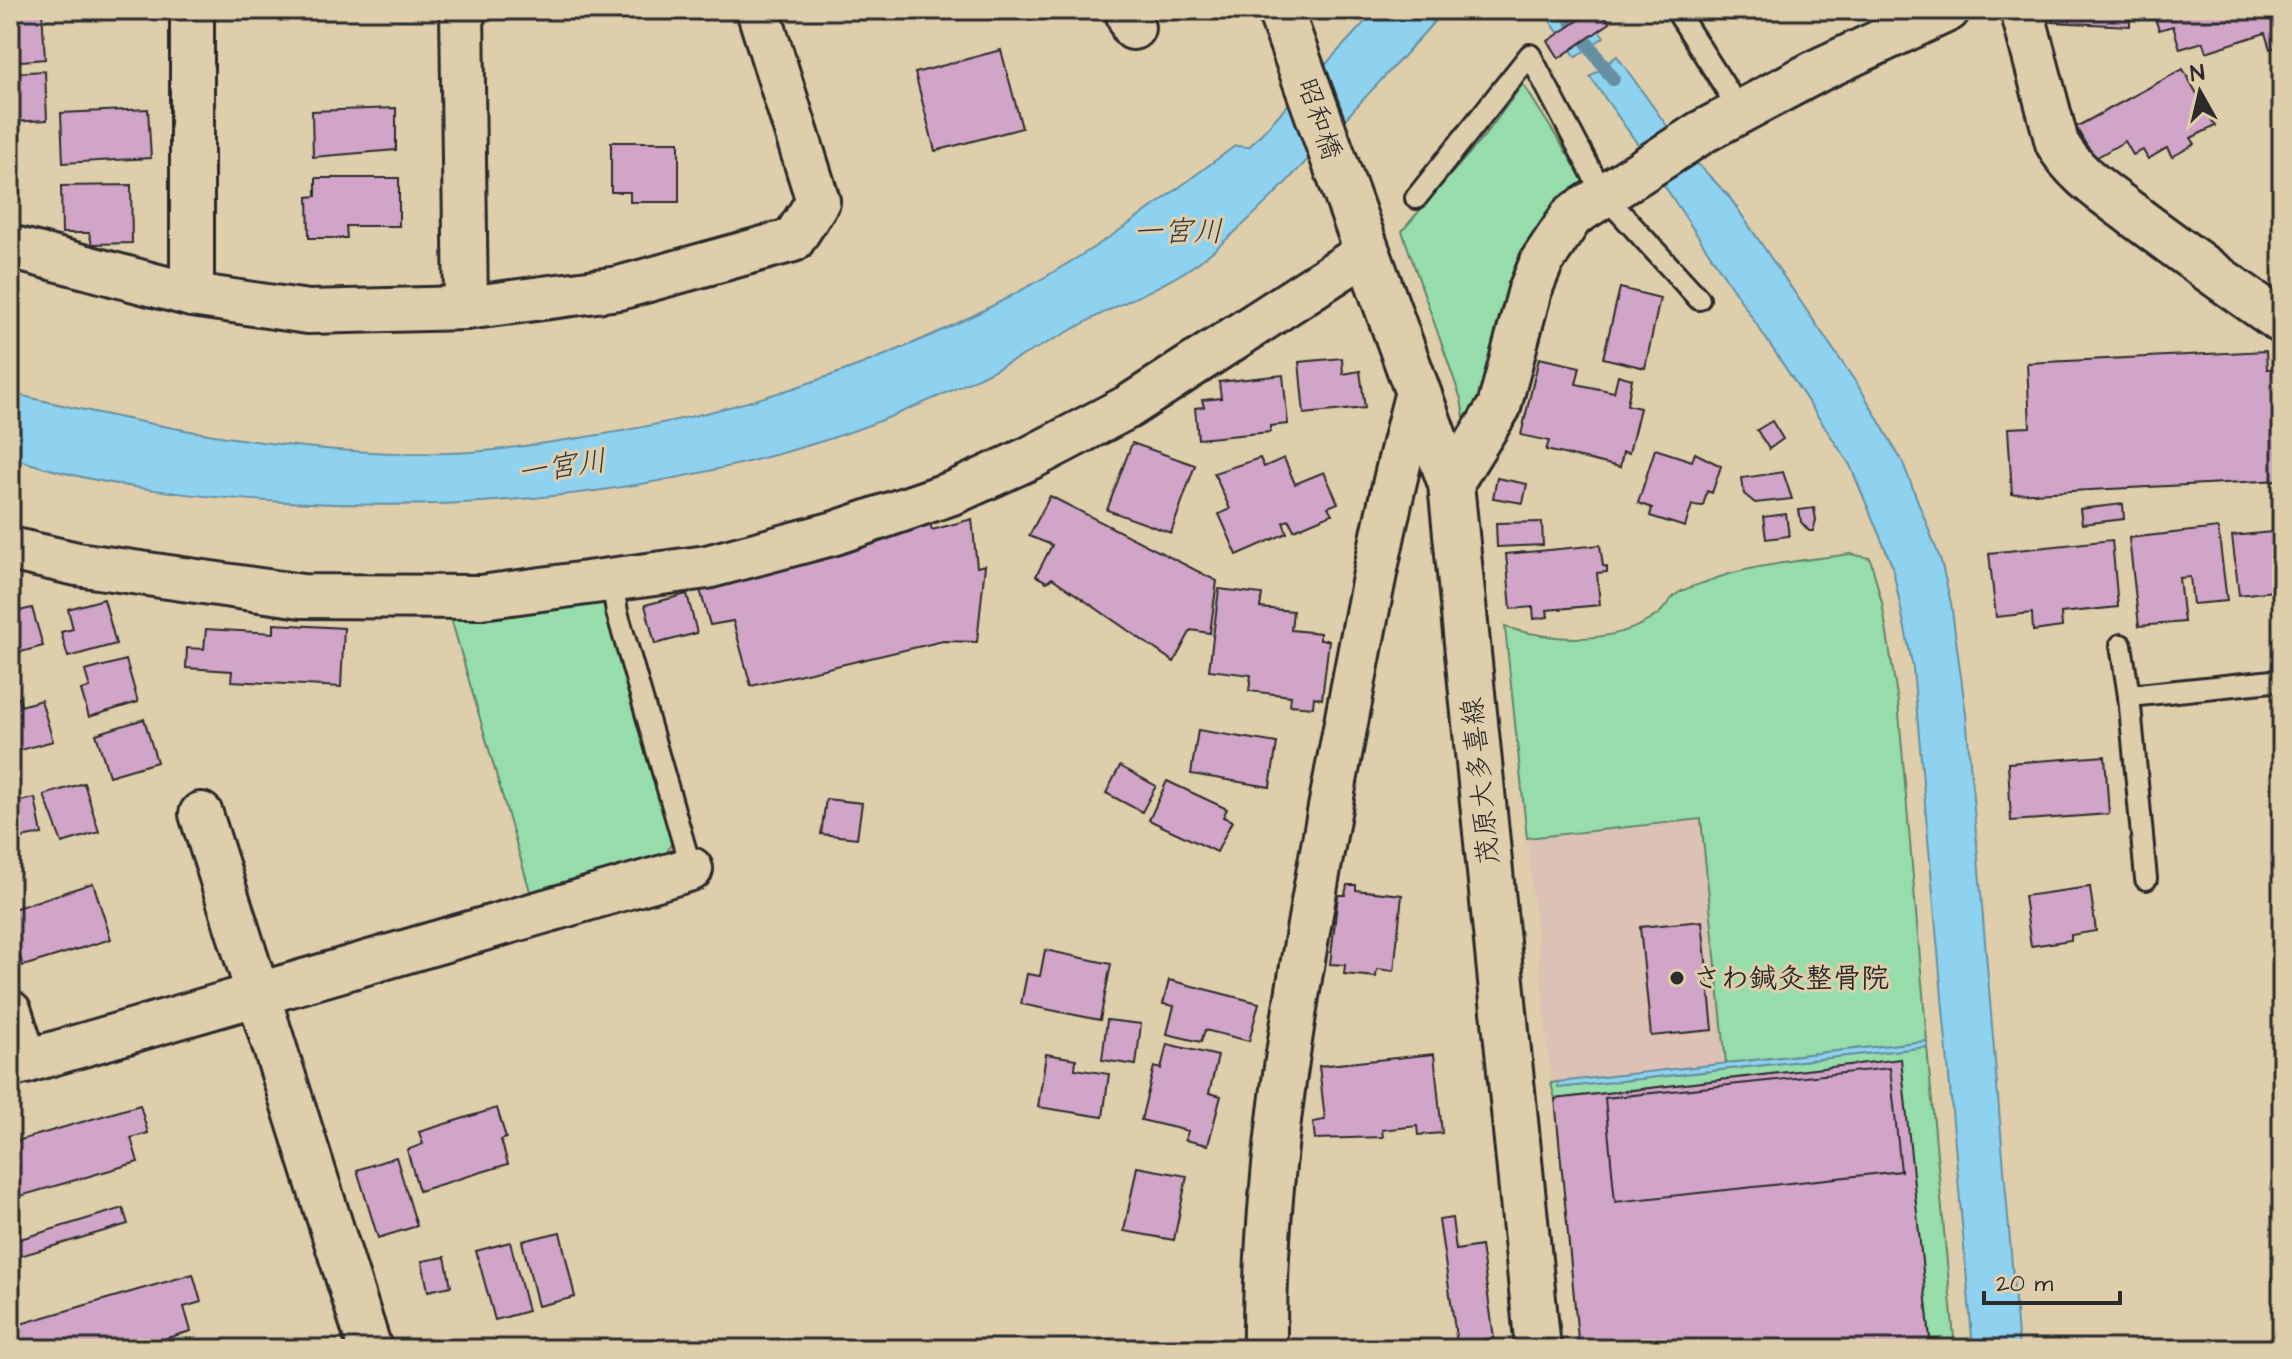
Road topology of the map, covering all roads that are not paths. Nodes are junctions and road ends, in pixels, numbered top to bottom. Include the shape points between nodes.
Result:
1 (192, 10) edge
2 (462, 10) edge
3 (758, 10) edge
4 (1280, 10) edge
5 (1676, 10) edge
6 (1948, 10) edge
7 (2022, 10) edge
8 (1741, 112) junction
9 (1620, 183) junction
10 (1416, 198) dead end
11 (1362, 240) junction
12 (10, 247) edge
13 (192, 295) junction
14 (1699, 299) dead end
15 (466, 308) junction
16 (2282, 322) edge
17 (1417, 392) junction
18 (1451, 484) junction
19 (10, 549) edge
20 (612, 580) junction
21 (2121, 645) dead end
22 (2282, 680) edge
23 (2129, 696) junction
24 (201, 814) dead end
25 (691, 869) joint
26 (2146, 879) dead end
27 (258, 995) junction
28 (10, 1012) edge
29 (18, 1064) edge
30 (370, 1349) edge
31 (1265, 1349) edge
32 (1538, 1349) edge

1 - 13 street
2 - 15 street
3 - 15 street via 818,201 793,240 619,288
4 - 11 main road, 昭和橋
5 - 8 lane
6 - 8 street
7 - 16 street via 2065,158 2079,174
8 - 9 street
9 - 10 lane via 1530,55
9 - 14 lane
9 - 18 street via 1572,216 1542,261 1499,407
11 - 17 main road, 茂原大多喜線
11 - 20 street via 1128,407 955,492 835,533 707,567
12 - 13 street
13 - 15 street via 308,312
17 - 18 main road, 茂原大多喜線
17 - 31 street via 1385,512 1291,1019 1264,1283
18 - 32 main road, 茂原大多喜線
19 - 20 street via 77,564 302,596 481,597
20 - 25 lane
21 - 23 lane
22 - 23 lane
23 - 26 lane
24 - 27 street
25 - 27 street
27 - 29 street
27 - 30 street
28 - 29 street

